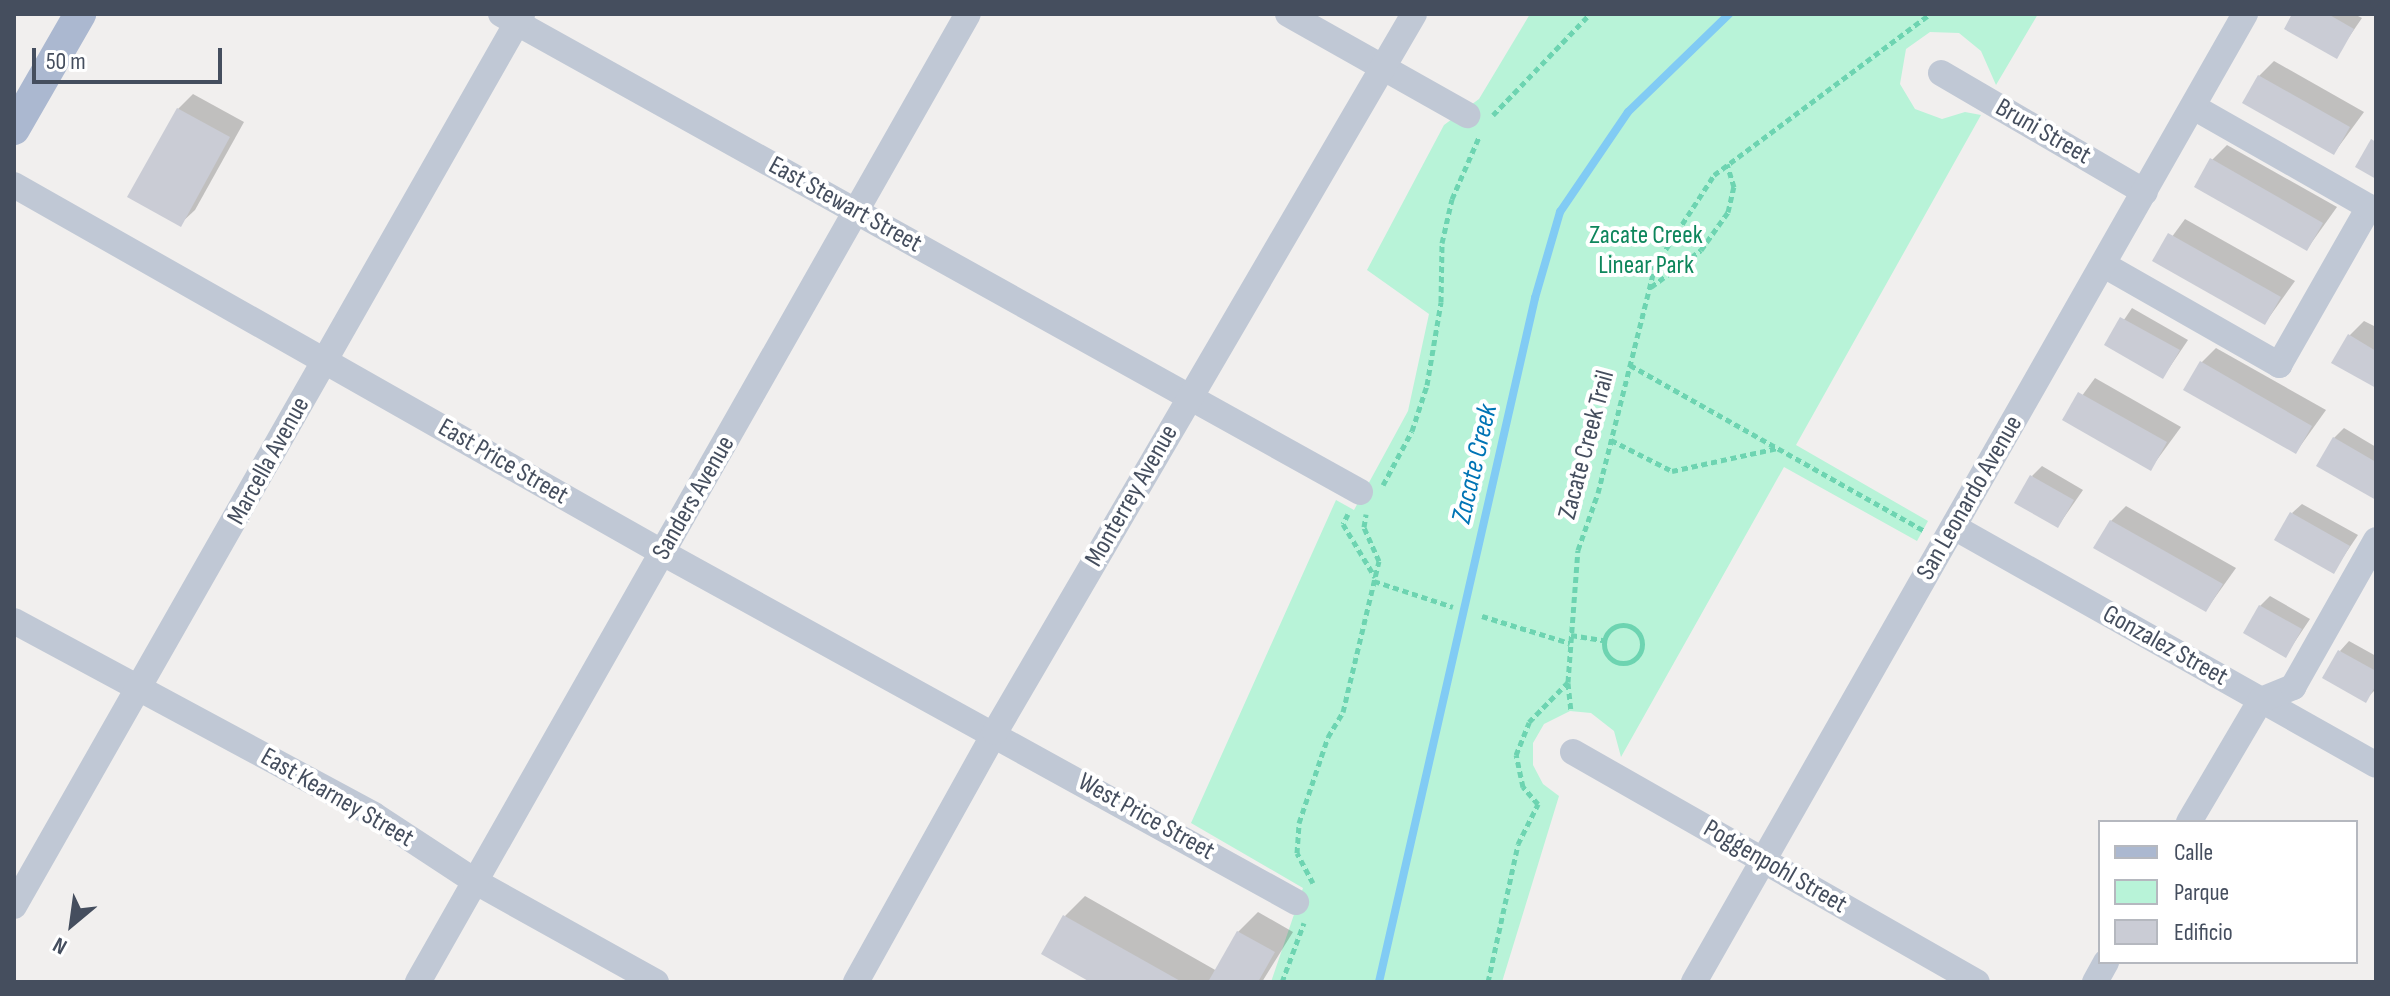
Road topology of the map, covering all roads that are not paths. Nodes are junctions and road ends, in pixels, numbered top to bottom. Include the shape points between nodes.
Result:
1 (80, 14) edge
2 (968, 14) edge
3 (1288, 14) edge
4 (1414, 14) edge
5 (2245, 14) edge
6 (514, 17) edge
7 (1383, 68) junction
8 (1941, 73) dead end
9 (2194, 107) junction
10 (1467, 115) dead end
11 (14, 129) edge
12 (14, 185) edge
13 (2145, 192) junction
14 (856, 211) junction
15 (2104, 265) junction
16 (325, 362) junction
17 (1189, 396) junction
18 (1368, 499) road end
19 (1954, 527) junction
20 (2376, 540) edge
21 (663, 553) junction
22 (14, 621) edge
23 (141, 688) junction
24 (2261, 700) junction
25 (995, 732) junction
26 (1573, 752) dead end
27 (2376, 765) edge
28 (2190, 820) edge
29 (1762, 860) junction
30 (476, 882) junction
31 (1306, 902) road end
32 (14, 906) edge
33 (2105, 964) edge
34 (418, 982) edge
35 (656, 982) edge
36 (856, 982) edge
37 (1694, 982) edge
38 (1977, 982) edge
39 (2095, 982) edge

1 - 11 main road
2 - 14 street, Sanders Avenue
3 - 7 street
4 - 7 street, Monterrey Avenue
5 - 9 street, San Leonardo Avenue
6 - 14 street, East Stewart Street
6 - 16 street, Marcella Avenue
7 - 10 street
7 - 17 street, Monterrey Avenue
8 - 13 street, Bruni Street
9 - 13 street, San Leonardo Avenue
9 - 15 street via 2369,207 2279,365
12 - 16 street, East Price Street
13 - 15 street, San Leonardo Avenue
14 - 17 street, East Stewart Street
14 - 21 street, Sanders Avenue
15 - 19 street, San Leonardo Avenue
16 - 21 street, East Price Street
16 - 23 street, Marcella Avenue
17 - 18 street, East Stewart Street
17 - 25 street, Monterrey Avenue
19 - 24 street, Gonzalez Street
19 - 29 street, San Leonardo Avenue
20 - 24 street via 2293,687
21 - 25 street, East Price Street
21 - 30 street, Sanders Avenue
22 - 23 street, East Kearney Street
23 - 30 street, East Kearney Street via 374,815
23 - 32 street, Marcella Avenue
24 - 27 street, Gonzalez Street
24 - 28 street
25 - 31 street, West Price Street
25 - 36 street, Monterrey Avenue
26 - 29 street, Poggenpohl Street
29 - 37 street, San Leonardo Avenue
29 - 38 street, Poggenpohl Street
30 - 34 street, Sanders Avenue
30 - 35 street, East Kearney Street
33 - 39 street

